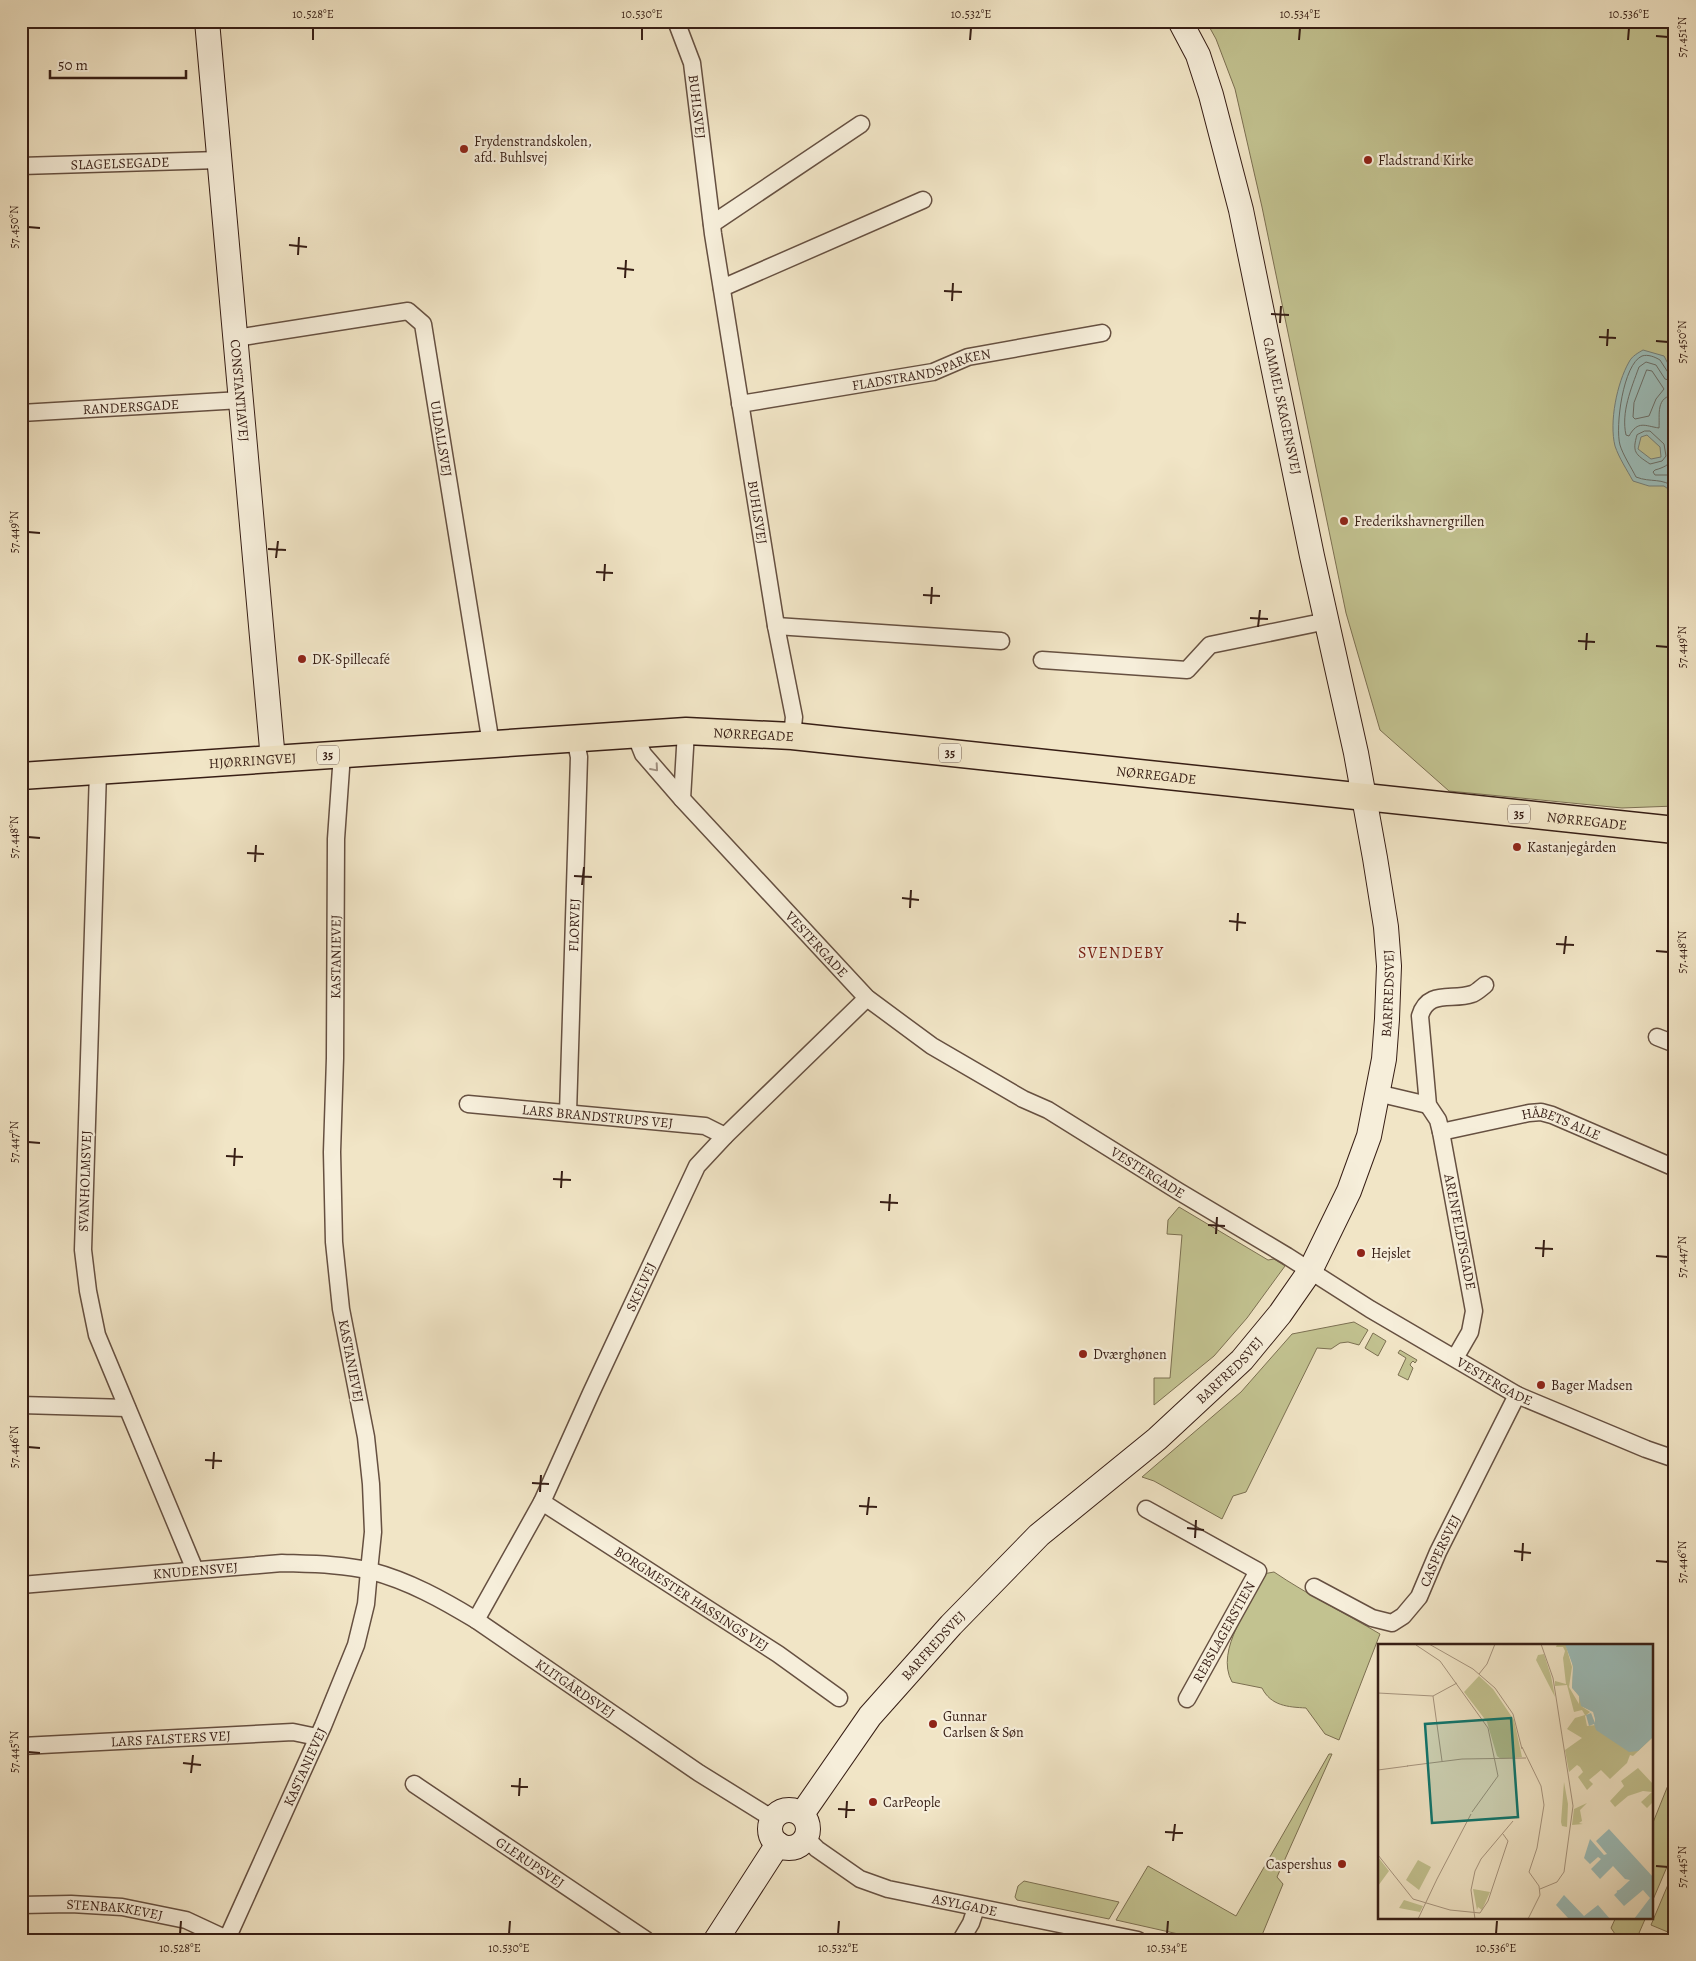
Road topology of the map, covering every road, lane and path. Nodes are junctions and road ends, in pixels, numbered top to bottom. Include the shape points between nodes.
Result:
1 (207, 21) edge
2 (1180, 21) edge
3 (681, 23) edge
4 (861, 124) dead end
5 (219, 160) junction
6 (21, 166) edge
7 (923, 200) dead end
8 (712, 224) junction
9 (722, 288) junction
10 (1102, 332) dead end
11 (236, 338) junction
12 (241, 400) junction
13 (740, 404) junction
14 (21, 413) edge
15 (1327, 621) junction
16 (776, 626) junction
17 (1001, 642) dead end
18 (1042, 660) dead end
19 (686, 731) junction
20 (635, 734) junction
21 (792, 736) junction
22 (575, 738) junction
23 (491, 744) junction
24 (342, 754) junction
25 (274, 760) junction
26 (98, 771) junction
27 (21, 776) edge
28 (1364, 797) junction
29 (682, 799) junction
30 (1675, 830) edge
31 (1485, 985) dead end
32 (867, 998) junction
33 (1657, 1037) dead end
34 (1675, 1044) edge
35 (1377, 1093) junction
36 (468, 1104) dead end
37 (1428, 1106) junction
38 (568, 1113) junction
39 (1441, 1132) junction
40 (725, 1136) junction
41 (1675, 1168) edge
42 (1310, 1271) junction
43 (1455, 1358) junction
44 (1517, 1395) junction
45 (21, 1404) edge
46 (127, 1408) junction
47 (1675, 1459) edge
48 (542, 1502) junction
49 (1146, 1510) dead end
50 (195, 1570) junction
51 (369, 1571) junction
52 (21, 1585) edge
53 (1314, 1587) dead end
54 (476, 1620) junction
55 (839, 1698) dead end
56 (1187, 1699) dead end
57 (318, 1737) junction
58 (22, 1746) edge
59 (414, 1784) dead end
60 (802, 1814) junction
61 (773, 1819) junction
62 (806, 1838) junction
63 (778, 1844) junction
64 (21, 1905) edge
65 (976, 1908) junction
66 (203, 1935) edge
67 (228, 1939) edge
68 (646, 1940) edge
69 (716, 1940) edge
70 (962, 1940) edge
71 (1138, 1940) edge

1 - 5 street, CONSTANTIAVEJ
2 - 15 street, GAMMEL SKAGENSVEJ via 1198,55 1239,201
3 - 8 street, BUHLSVEJ via 692,64
4 - 8 street
5 - 6 street, SLAGELSEGADE
5 - 11 street, CONSTANTIAVEJ
7 - 9 street
8 - 9 street, BUHLSVEJ
9 - 13 street, BUHLSVEJ
10 - 13 street, FLADSTRANDSPARKEN via 968,357 933,372
11 - 12 street, CONSTANTIAVEJ
11 - 23 street, ULDALLSVEJ via 408,311 423,324
12 - 14 street, RANDERSGADE
12 - 25 street, CONSTANTIAVEJ
13 - 16 street, BUHLSVEJ
15 - 18 street via 1210,646 1187,670
15 - 28 street, GAMMEL SKAGENSVEJ
16 - 17 street
16 - 21 street, BUHLSVEJ via 794,717
19 - 20 main road, NØRREGADE / 35
19 - 21 main road, NØRREGADE / 35
19 - 29 street
20 - 22 main road, HJØRRINGVEJ / 35
20 -> 29 street, VESTERGADE via 643,754
21 - 28 main road, NØRREGADE / 35
22 - 23 main road, HJØRRINGVEJ / 35
22 - 38 street, FLORVEJ via 579,757
23 - 24 main road, HJØRRINGVEJ / 35
24 - 25 main road, HJØRRINGVEJ / 35
24 - 51 street, KASTANIEVEJ via 336,839 334,1242 341,1309 366,1437 371,1484 373,1532
25 - 26 main road, HJØRRINGVEJ / 35
26 - 27 main road, HJØRRINGVEJ / 35
26 - 46 street, SVANHOLMSVEJ via 83,1250 97,1335
28 - 30 main road, NØRREGADE / 35
28 - 35 street, BARFREDSVEJ via 1389,966 1384,1059
29 - 32 street, VESTERGADE
31 - 37 street, ARENFELDTSGADE via 1472,994 1444,996 1430,1001 1422,1009
32 - 40 street, SKELVEJ
32 - 42 street, VESTERGADE via 932,1046 1055,1114
33 - 34 street
35 - 37 street
35 - 42 street, BARFREDSVEJ via 1363,1153
36 - 38 street, LARS BRANDSTRUPS VEJ
37 - 39 street, ARENFELDTSGADE via 1438,1120
38 - 40 street, LARS BRANDSTRUPS VEJ via 705,1126
39 - 41 street, HÅBETS ALLE via 1541,1112
39 - 43 street, ARENFELDTSGADE via 1474,1311 1470,1332
40 - 48 street, SKELVEJ via 697,1166
42 - 43 street, VESTERGADE
42 - 60 street, BARFREDSVEJ via 1242,1360 1157,1439 1039,1535 951,1624 870,1716
43 - 44 street, VESTERGADE
44 - 47 street, VESTERGADE
44 - 53 street, CASPERSVEJ via 1438,1552 1419,1597 1403,1616 1392,1623 1372,1618
45 - 46 street
46 - 50 street, SVANHOLMSVEJ
48 - 54 street, SKELVEJ
48 - 55 street, BORGMESTER HASSINGS VEJ via 778,1654
49 - 56 street, REBSLAGERSTIEN via 1258,1571
50 - 51 street, KNUDENSVEJ via 282,1562
50 - 52 street, KNUDENSVEJ
51 - 54 street, KLITGÅRDSVEJ via 415,1586
51 - 57 street, KASTANIEVEJ via 366,1604 356,1645
54 - 61 street, KLITGÅRDSVEJ via 699,1773
57 - 58 street, LARS FALSTERS VEJ via 293,1732
57 - 67 street, KASTANIEVEJ
59 - 68 street, GLERUPSVEJ
60 - 61 street via 789,1809
60 - 62 street via 809,1828
61 - 63 street via 771,1836
62 - 63 street via 790,1848
62 - 65 street, ASYLGADE via 860,1879 888,1889
63 - 69 street
64 - 66 street, STENBAKKEVEJ via 122,1907 186,1920
65 - 70 street
65 - 71 street, ASYLGADE
66 - 67 street, STENBAKKEVEJ

